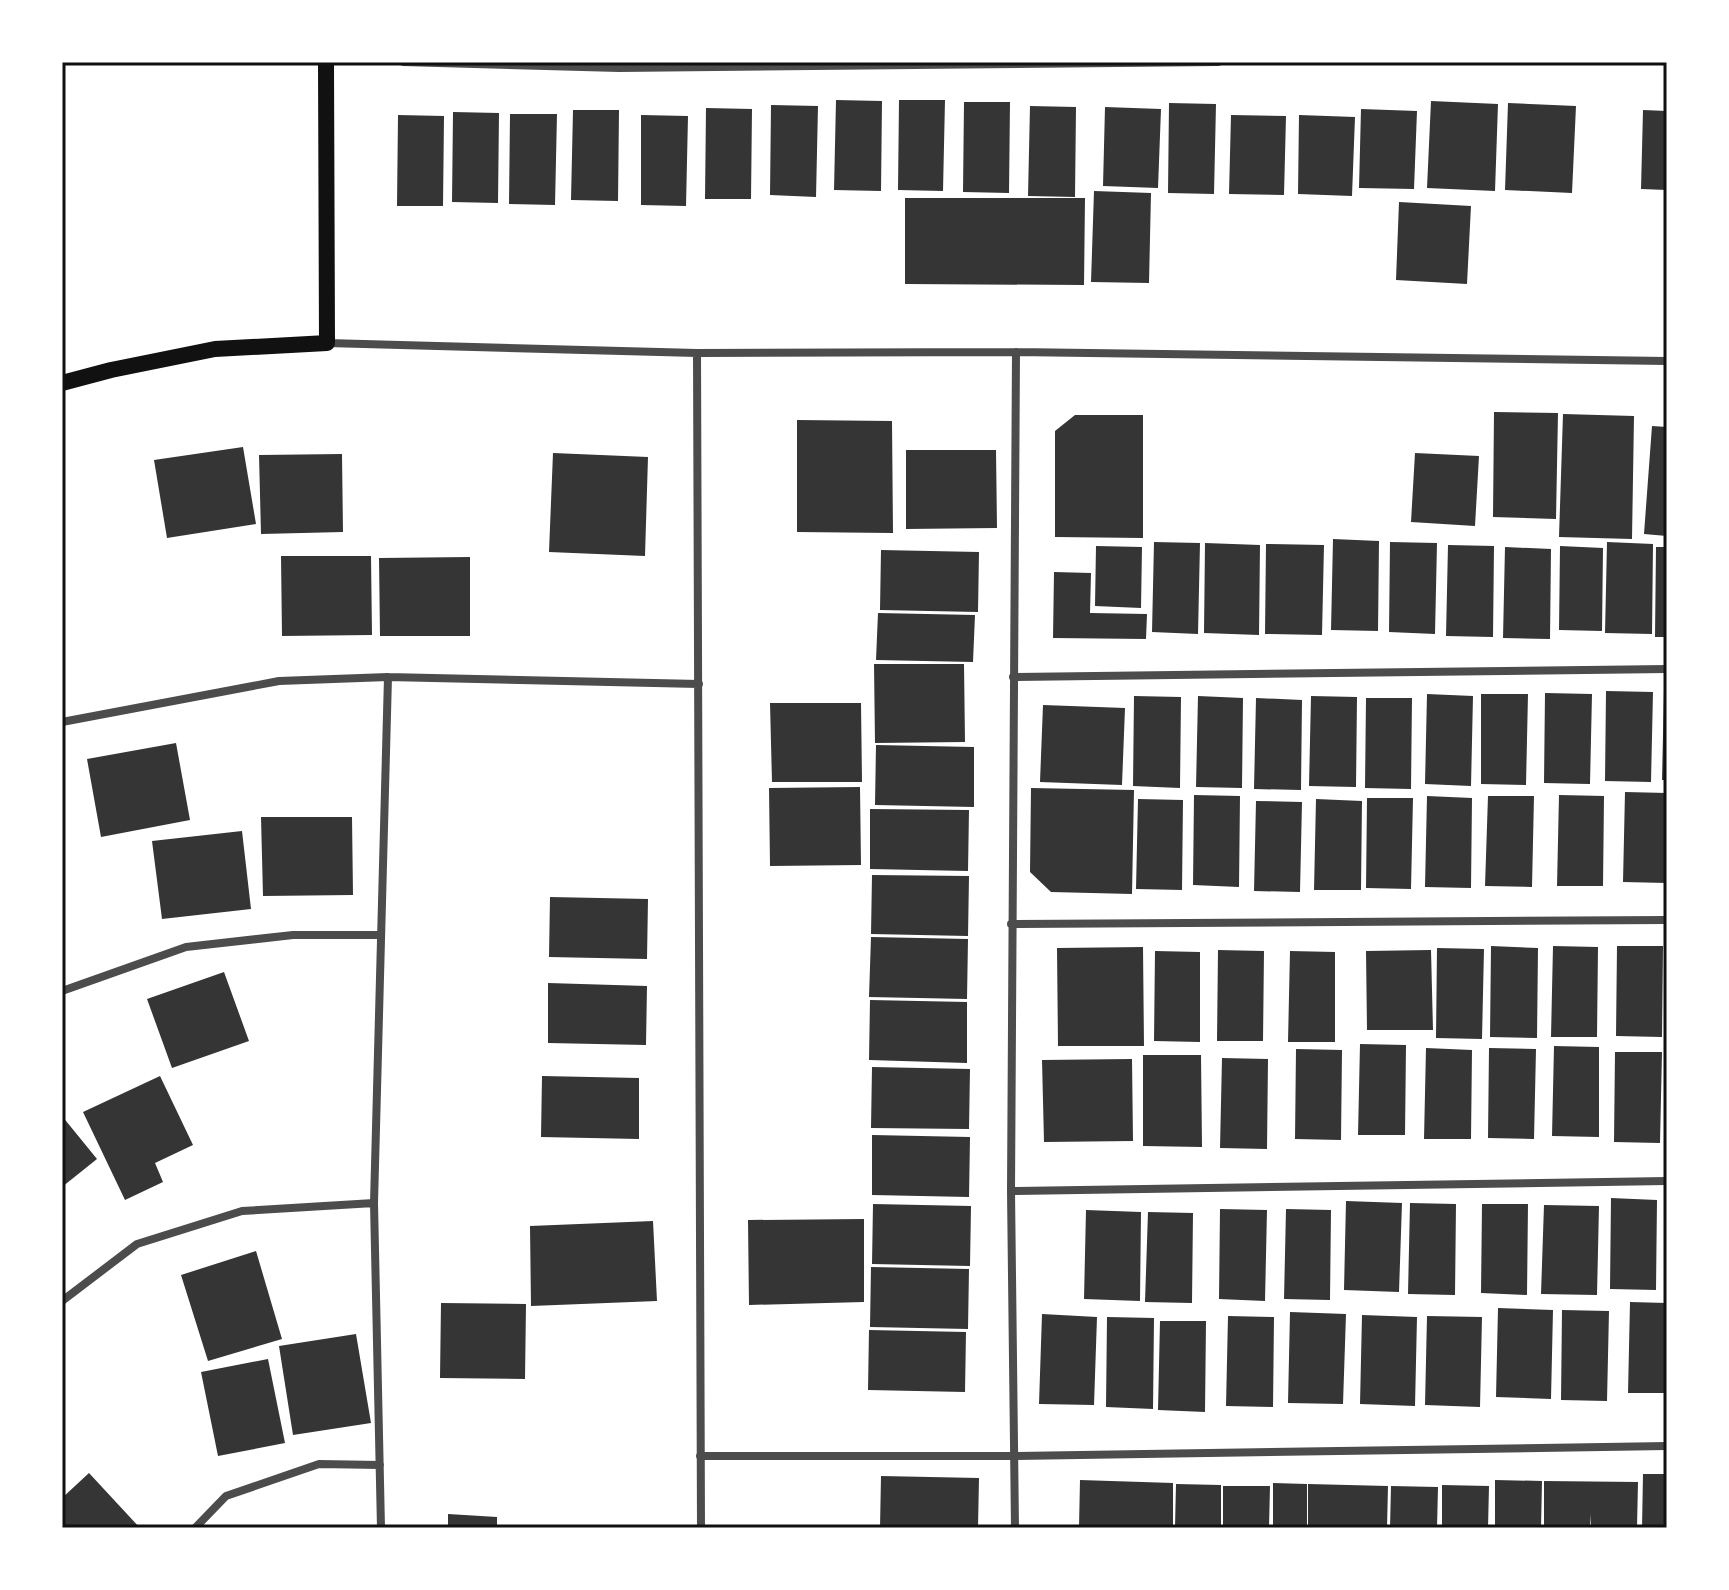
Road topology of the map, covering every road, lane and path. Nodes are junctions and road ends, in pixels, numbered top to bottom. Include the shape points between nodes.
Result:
1 (326, 62) edge
2 (403, 62) edge
3 (1218, 62) edge
4 (618, 65) edge
5 (327, 343) junction
6 (1016, 352) junction
7 (697, 353) junction
8 (1667, 361) edge
9 (62, 383) edge
10 (1667, 669) edge
11 (388, 677) junction
12 (1013, 677) junction
13 (699, 684) junction
14 (62, 722) edge
15 (1667, 920) edge
16 (1011, 924) junction
17 (381, 935) junction
18 (62, 991) edge
19 (1667, 1181) edge
20 (1011, 1191) junction
21 (374, 1203) junction
22 (62, 1301) edge
23 (1667, 1446) edge
24 (700, 1456) junction
25 (1012, 1456) junction
26 (380, 1465) junction
27 (195, 1528) edge
28 (381, 1528) edge
29 (701, 1528) edge
30 (1015, 1528) edge

1 - 5 main road
2 - 4 street
3 - 4 street
5 - 7 street
5 - 9 main road via 215,349
6 - 7 street
6 - 8 street
6 - 12 street
7 - 13 street
10 - 12 street
11 - 13 street
11 - 14 street via 279,681
11 - 17 street
12 - 16 street
13 - 24 street
15 - 16 street
16 - 20 street
17 - 18 street via 293,935 186,947
17 - 21 street
19 - 20 street
20 - 25 street
21 - 22 street via 242,1211 137,1244
21 - 26 street
23 - 25 street
24 - 25 street
24 - 29 street
25 - 30 street
26 - 27 street via 319,1464 226,1496
26 - 28 street

